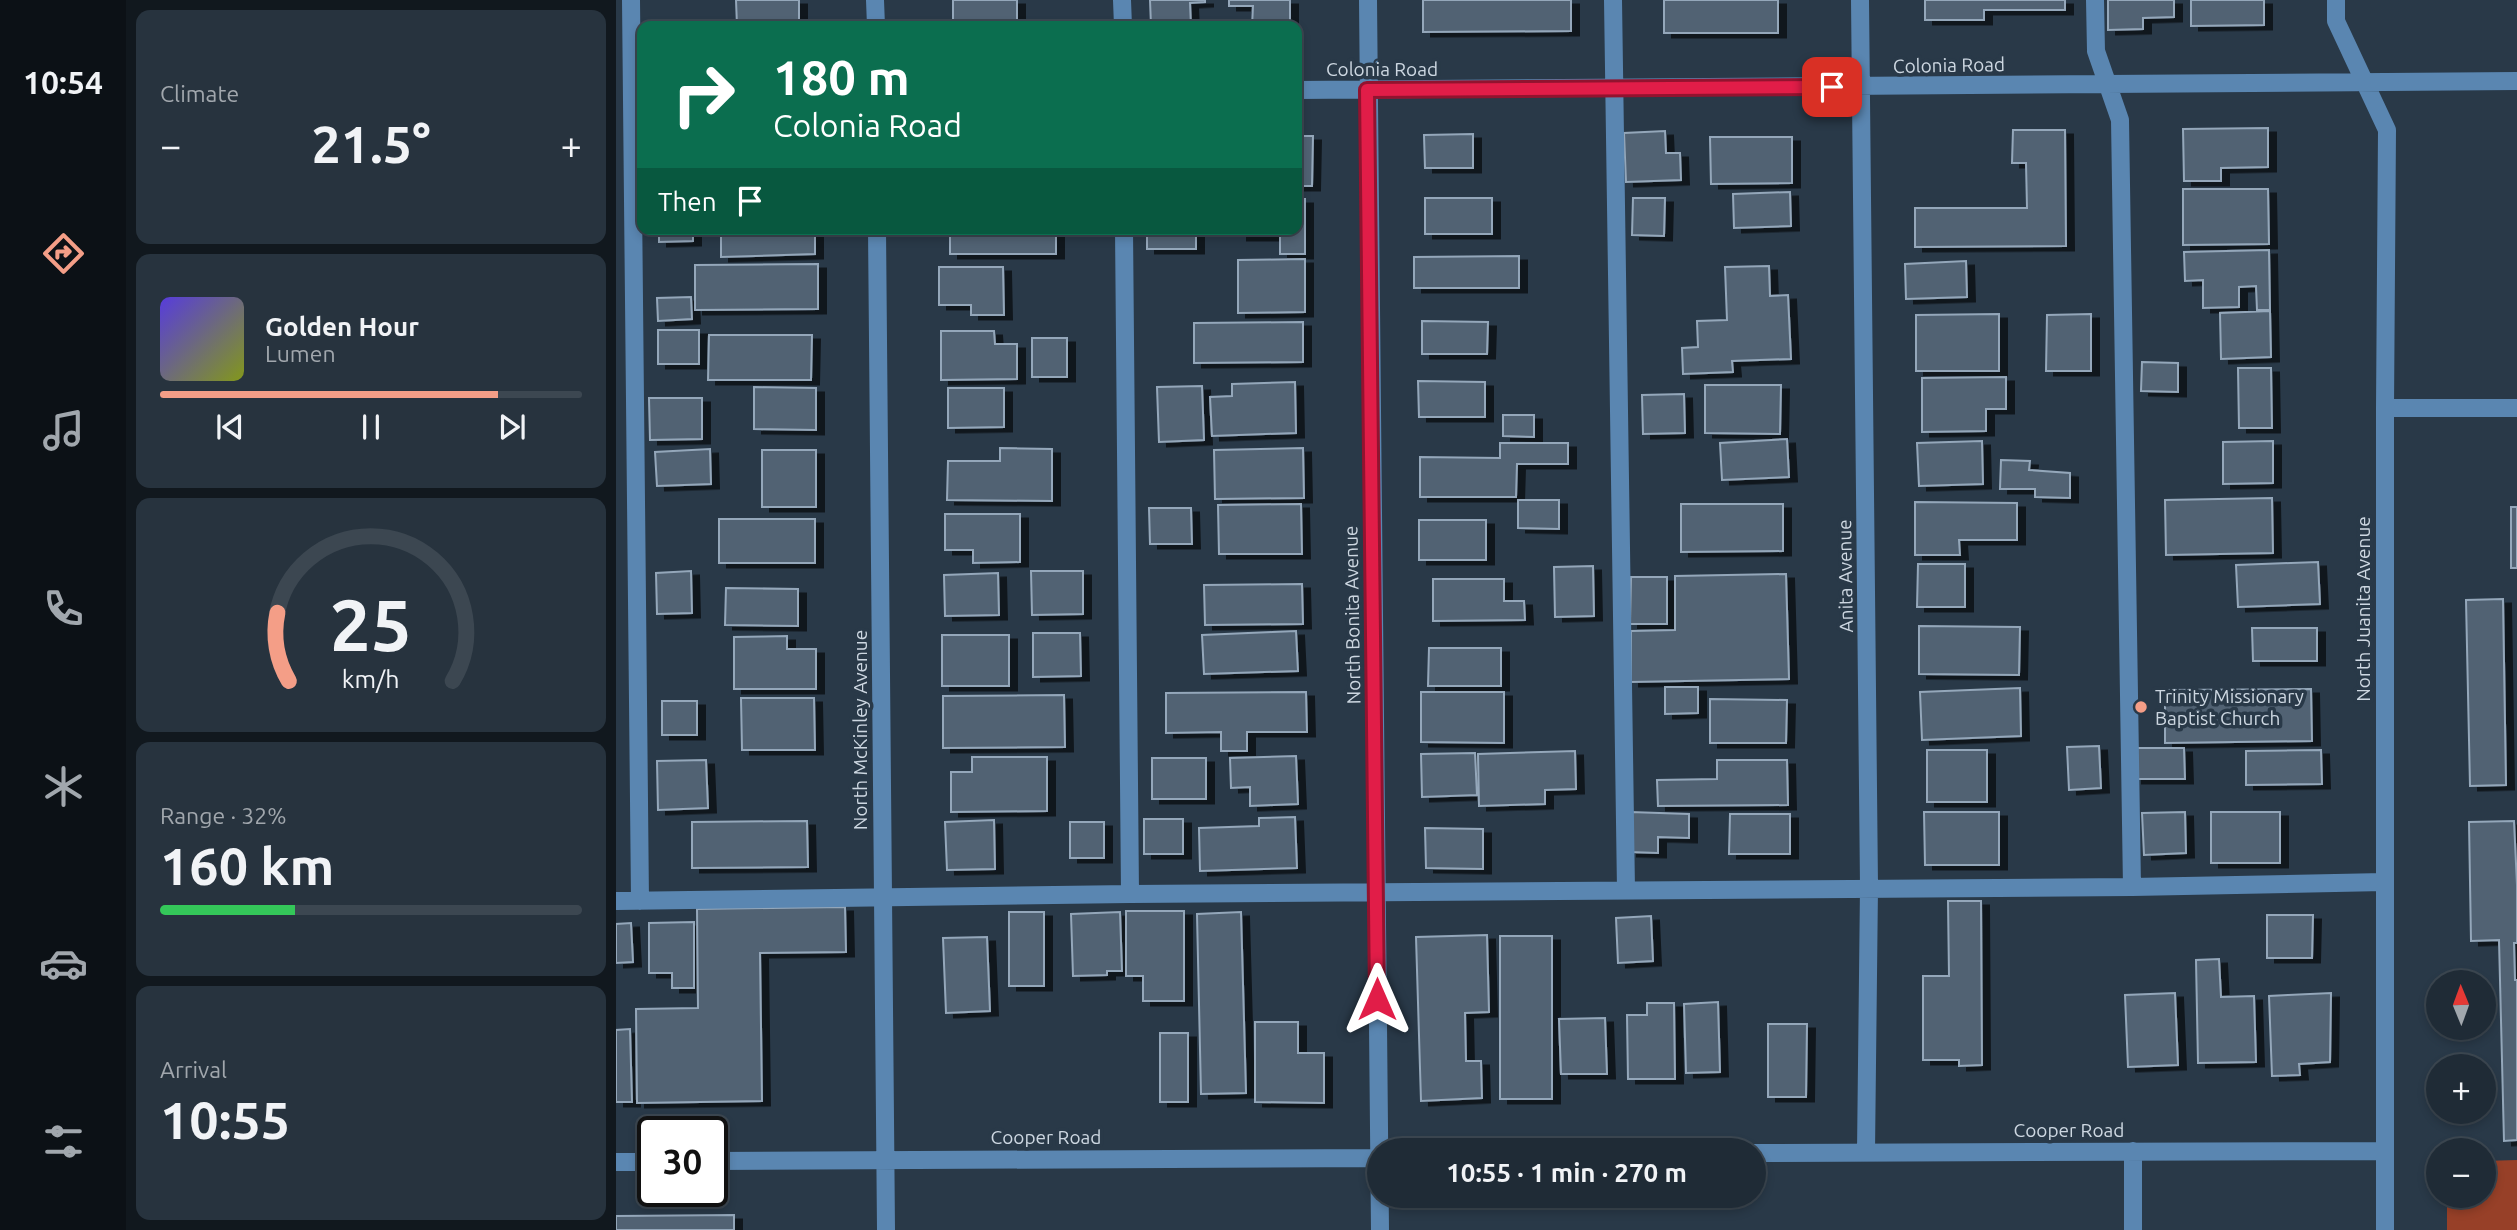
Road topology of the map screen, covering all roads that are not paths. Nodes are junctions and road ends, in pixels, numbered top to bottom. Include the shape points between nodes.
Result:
1 (631, 0) edge
2 (875, 0) edge
3 (1122, 0) edge
4 (1368, 0) edge
5 (1613, 0) edge
6 (1860, 0) edge
7 (2095, 0) edge
8 (2336, 0) edge
9 (876, 21) edge
10 (1123, 21) edge
11 (2366, 80) junction
12 (2517, 80) edge
13 (2108, 83) junction
14 (1859, 87) junction
15 (1614, 88) junction
16 (1302, 90) edge
17 (1367, 90) junction
18 (630, 95) edge
19 (877, 235) edge
20 (1124, 235) edge
21 (2385, 408) junction
22 (2517, 408) edge
23 (2384, 881) junction
24 (1870, 887) junction
25 (2132, 887) junction
26 (1626, 890) junction
27 (1130, 894) junction
28 (1376, 894) junction
29 (882, 899) junction
30 (616, 901) edge
31 (640, 901) junction
32 (1378, 1138) edge
33 (2133, 1151) junction
34 (2385, 1151) junction
35 (1866, 1152) junction
36 (1766, 1153) edge
37 (1367, 1158) edge
38 (886, 1159) junction
39 (728, 1161) edge
40 (616, 1162) edge
41 (637, 1162) edge
42 (1379, 1208) edge
43 (886, 1230) edge
44 (1380, 1230) edge
45 (2133, 1230) edge
46 (2385, 1230) edge

1 - 18 street
2 - 9 street
3 - 10 street
4 - 17 street, North Bonita Avenue
5 - 15 street
6 - 14 street, Anita Avenue
7 - 13 street via 2096,51
8 - 11 street, North Juanita Avenue via 2336,21
11 - 12 street, Colonia Road
11 - 13 street, Colonia Road
11 - 21 street, North Juanita Avenue via 2387,130
13 - 14 street, Colonia Road
13 - 25 street via 2120,120
14 - 15 street, Colonia Road
14 - 24 street, Anita Avenue
15 - 17 street, Colonia Road
15 - 26 street
16 - 17 street, Colonia Road
17 - 28 street, North Bonita Avenue
18 - 31 street
19 - 29 street, North McKinley Avenue
20 - 27 street
21 - 22 street
21 - 23 street, North Juanita Avenue
23 - 25 street
23 - 34 street, North Juanita Avenue
24 - 25 street
24 - 26 street
24 - 35 street, Anita Avenue
26 - 28 street
27 - 28 street
27 - 29 street
28 - 32 street, North Bonita Avenue
29 - 31 street
29 - 38 street, North McKinley Avenue
30 - 31 street
33 - 34 street, Cooper Road
33 - 35 street, Cooper Road
33 - 45 street
34 - 46 street, North Juanita Avenue
35 - 36 street, Cooper Road
37 - 38 street, Cooper Road
38 - 39 street, Cooper Road
38 - 43 street, North McKinley Avenue
40 - 41 street
42 - 44 street, North Bonita Avenue

